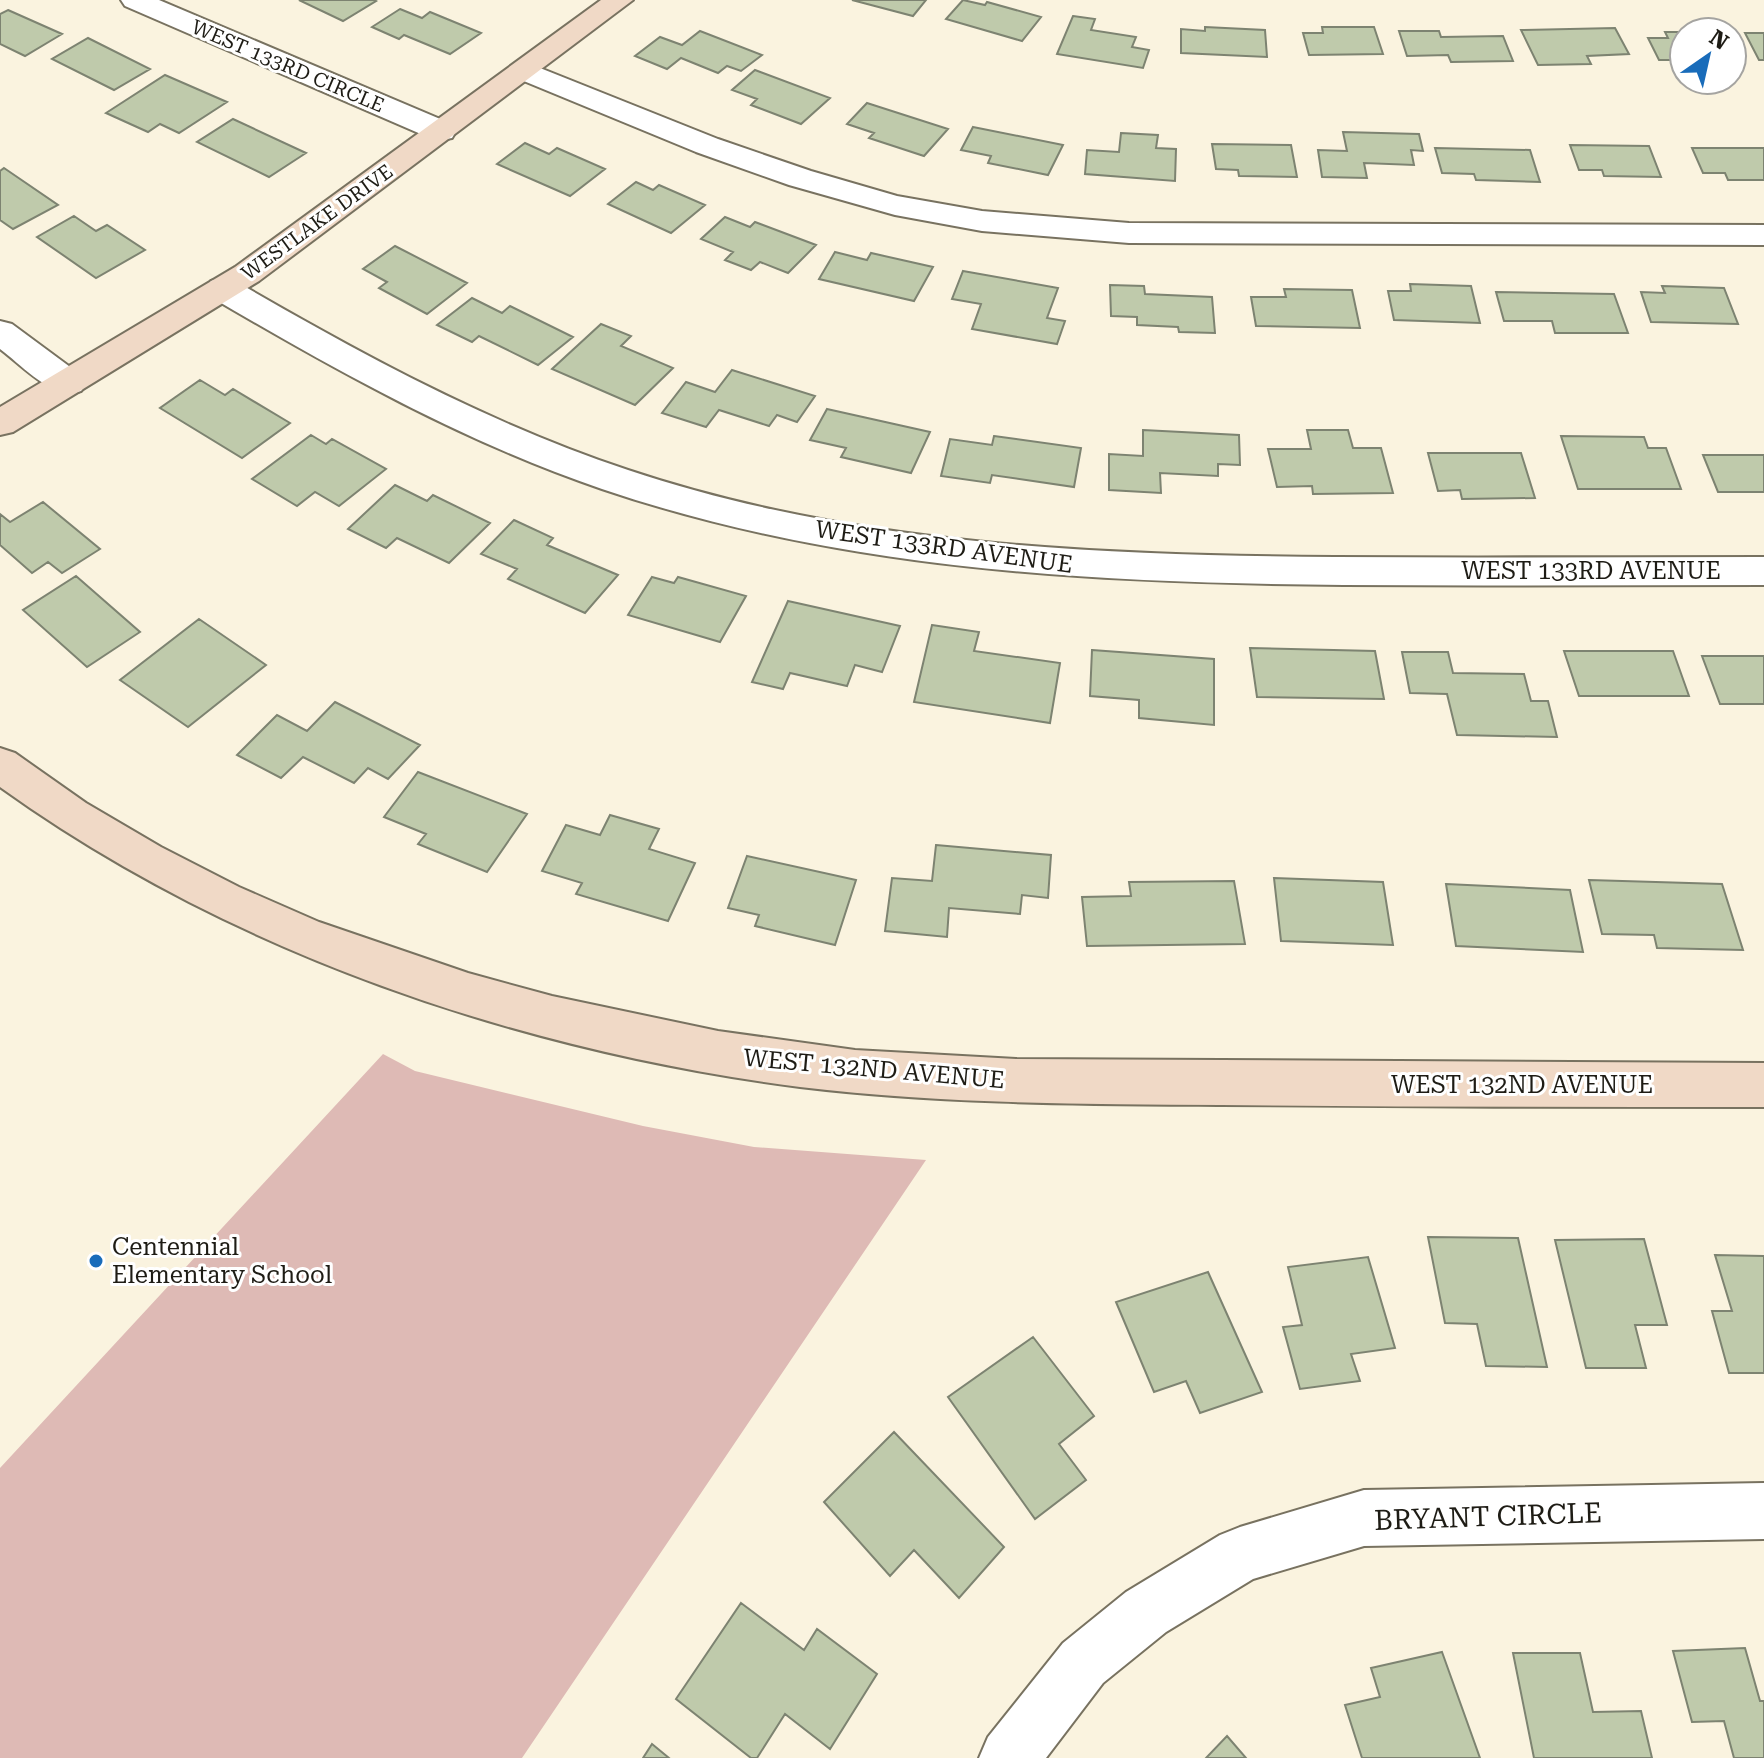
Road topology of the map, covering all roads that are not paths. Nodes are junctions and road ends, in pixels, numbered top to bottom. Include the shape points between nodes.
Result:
1 (135, 0) edge
2 (619, 0) edge
3 (525, 71) junction
4 (441, 131) junction
5 (1764, 235) edge
6 (223, 289) junction
7 (0, 332) edge
8 (69, 383) junction
9 (0, 423) edge
10 (1764, 571) edge
11 (0, 765) edge
12 (1764, 1085) edge
13 (1764, 1511) edge
14 (1009, 1758) edge

1 - 4 street, WEST 133RD CIRCLE
2 - 3 street, WESTLAKE DRIVE
3 - 4 street, WESTLAKE DRIVE
3 - 5 street via 770,168 868,198 960,217 1129,233
4 - 6 street, WESTLAKE DRIVE
6 - 8 street, WESTLAKE DRIVE
6 - 10 street, WEST 133RD AVENUE via 387,383 546,455 694,503 868,541 990,558 1194,570
7 - 8 street
8 - 9 street, WESTLAKE DRIVE
11 - 12 street, WEST 132ND AVENUE via 151,862 281,926 384,967 489,1000 732,1057 853,1071 1049,1082
13 - 14 street, BRYANT CIRCLE via 1364,1518 1240,1555 1146,1612 1083,1663

